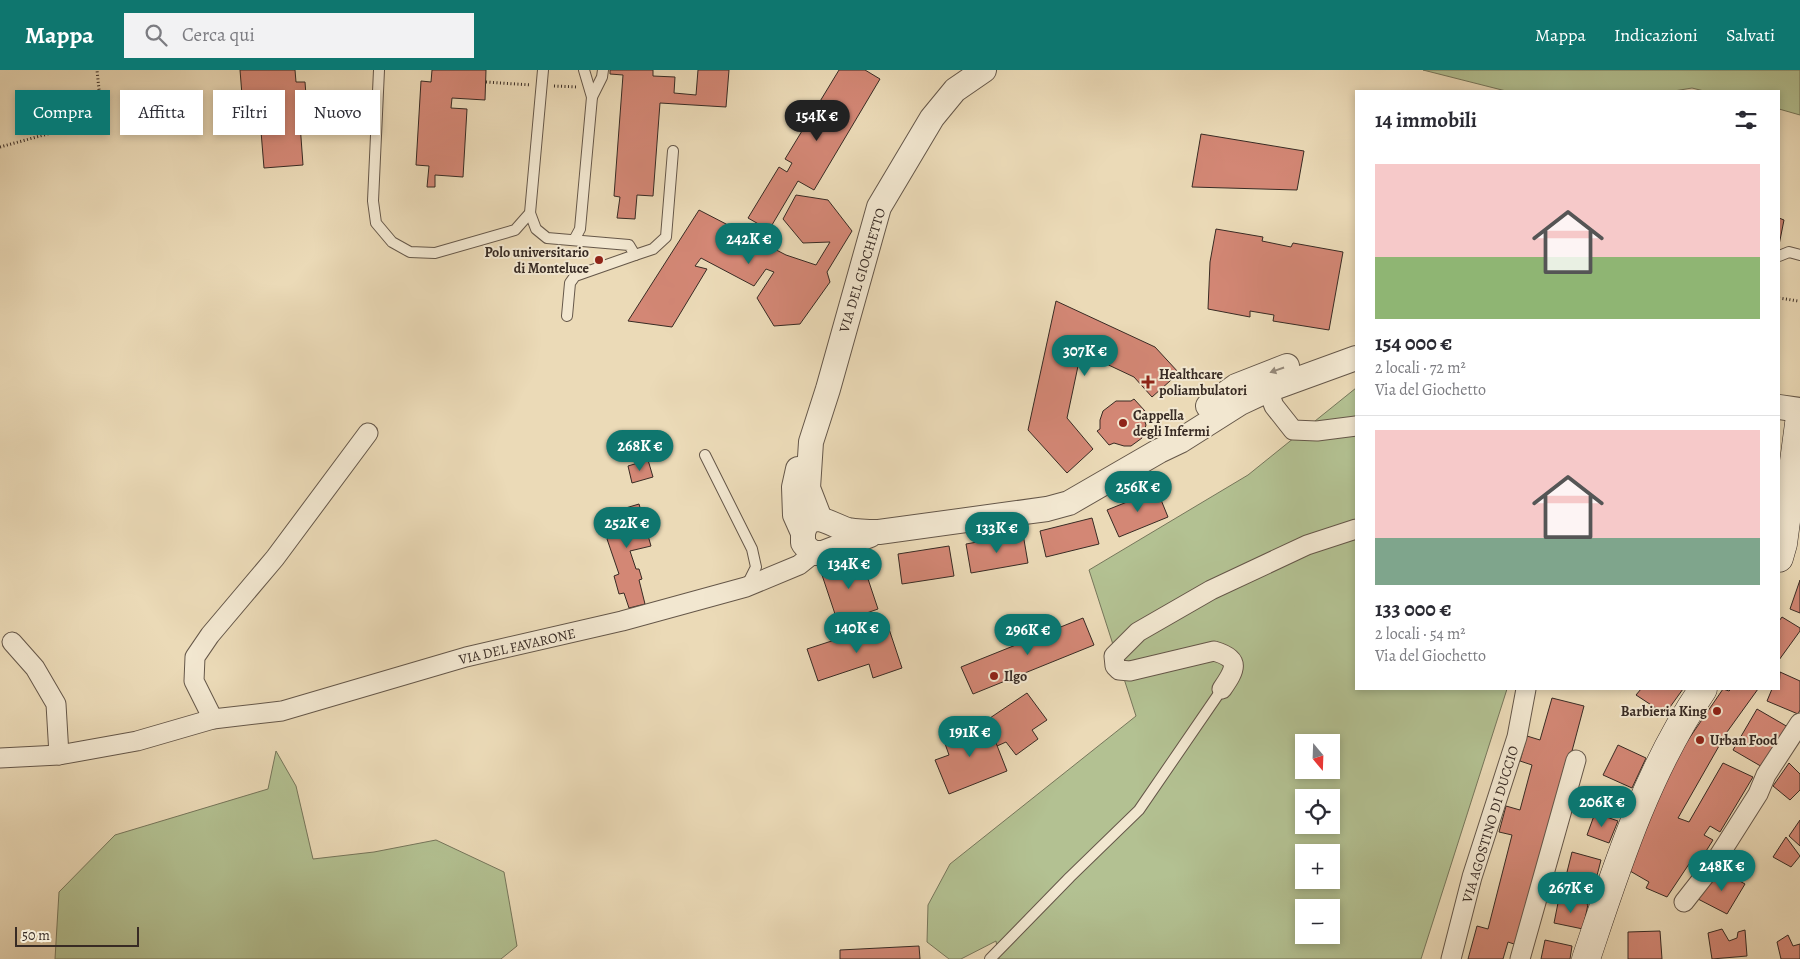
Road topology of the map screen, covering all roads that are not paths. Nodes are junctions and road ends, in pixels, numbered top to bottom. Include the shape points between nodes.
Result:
1 (379, 70) edge
2 (543, 70) edge
3 (584, 70) edge
4 (603, 70) edge
5 (984, 70) edge
6 (592, 97) junction
7 (673, 151) dead end
8 (530, 213) junction
9 (574, 240) junction
10 (635, 255) junction
11 (1800, 255) edge
12 (1780, 256) edge
13 (567, 316) dead end
14 (1355, 344) edge
15 (1355, 358) edge
16 (1268, 390) junction
17 (1780, 407) edge
18 (1800, 410) edge
19 (1800, 416) edge
20 (1355, 426) edge
21 (368, 433) dead end
22 (1159, 451) junction
23 (706, 455) dead end
24 (1355, 529) edge
25 (821, 536) junction
26 (1780, 548) edge
27 (746, 587) junction
28 (12, 642) dead end
29 (1222, 689) joint
30 (1526, 690) edge
31 (1702, 690) edge
32 (213, 719) junction
33 (1800, 723) edge
34 (59, 755) junction
35 (0, 758) edge
36 (1576, 760) dead end
37 (1684, 902) dead end
38 (990, 959) edge
39 (1451, 959) edge
40 (1520, 959) edge
41 (1586, 959) edge

1 - 8 lane via 372,200 376,223 392,242 410,252 435,253 515,230
2 - 8 lane
3 - 6 lane
4 - 6 lane
5 - 25 street, VIA DEL GIOCHETTO via 955,90 932,118 879,207 812,442 808,488
6 - 9 lane via 580,229
7 - 10 lane via 666,237 653,249
8 - 9 lane via 536,230 548,238
9 - 10 lane via 629,245
10 - 13 lane via 575,276 570,283
11 - 12 lane via 1789,252
14 -> 22 street via 1236,386 1204,409
15 - 16 street
16 - 20 street via 1274,406 1293,430
16 - 22 street
17 - 18 street
19 - 26 main road
21 - 32 street via 195,658 194,681
22 - 25 street via 1069,503 1047,509 879,532
23 - 27 lane via 752,549 756,566
24 - 29 street via 1307,545 1211,590 1138,632 1114,656 1119,670 1130,671 1214,651 1227,654 1234,662 1234,671
25 - 27 street, VIA DEL FAVARONE via 799,565
27 - 32 street, VIA DEL FAVARONE via 622,621 466,657 282,711
28 - 34 street via 35,668 56,704
29 - 38 lane via 1139,810
30 - 39 street, VIA AGOSTINO DI DUCCIO via 1517,737 1472,877
31 - 41 main road via 1665,749 1622,852
32 - 34 street, VIA DEL FAVARONE via 137,740
33 - 37 street via 1713,864
34 - 35 street, VIA DEL FAVARONE
36 - 40 street

